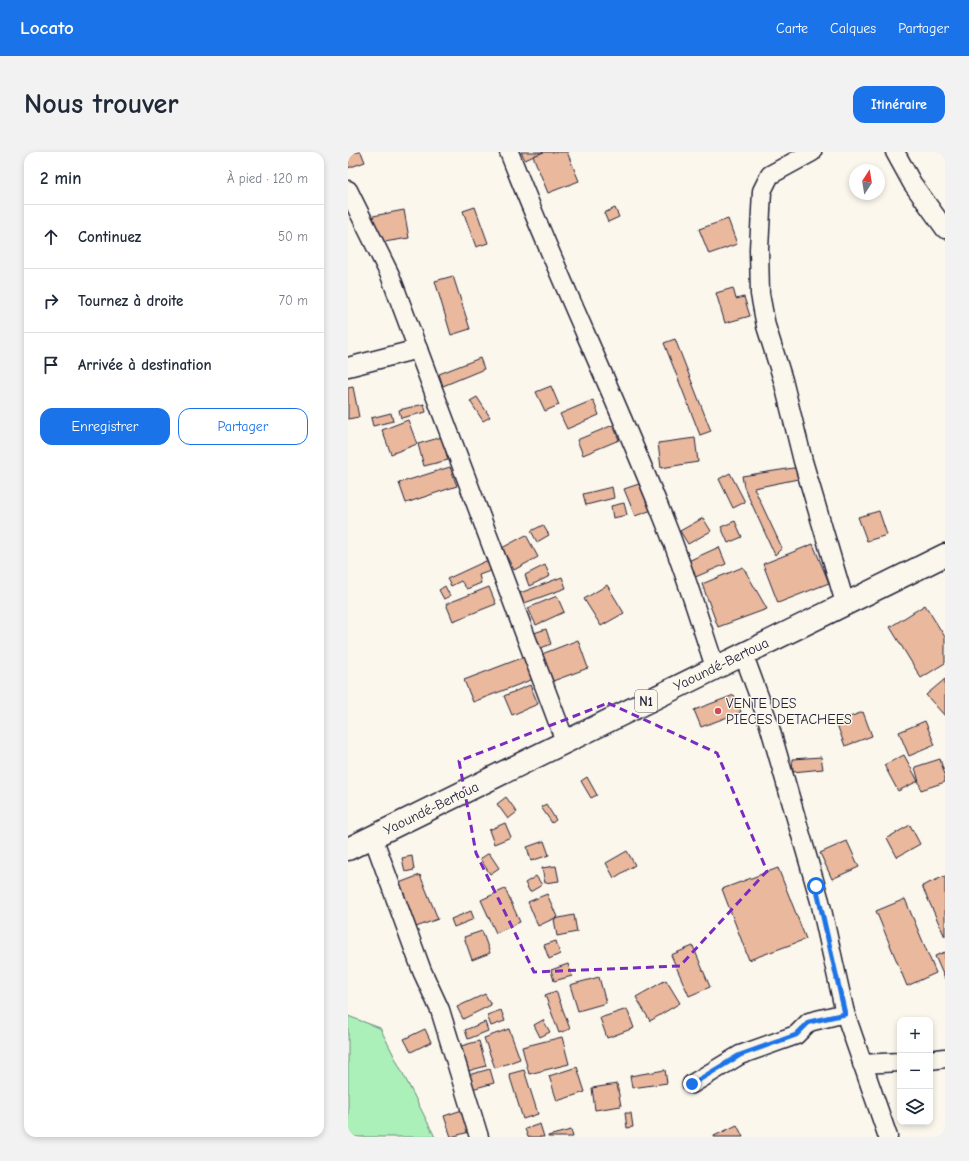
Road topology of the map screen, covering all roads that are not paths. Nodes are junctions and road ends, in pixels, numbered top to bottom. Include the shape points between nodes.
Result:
1 (509, 152) edge
2 (812, 152) edge
3 (895, 152) edge
4 (348, 190) edge
5 (945, 229) edge
6 (418, 349) junction
7 (348, 367) edge
8 (945, 555) edge
9 (845, 603) junction
10 (743, 653) junction
11 (715, 667) junction
12 (565, 741) junction
13 (373, 837) junction
14 (348, 849) edge
15 (845, 1014) junction
16 (945, 1058) edge
17 (933, 1060) edge
18 (897, 1062) edge
19 (862, 1064) junction
20 (692, 1084) dead end
21 (479, 1137) edge
22 (888, 1137) edge

1 - 11 street via 544,242 597,356 669,533
2 - 9 street via 770,175 762,192 760,294 766,326 783,380 803,461
3 - 5 street via 912,183
4 - 6 street via 390,275
6 - 7 street
6 - 12 street
8 - 9 highway, Yaoundé-Bertoua / N1
9 - 10 highway, Yaoundé-Bertoua / N1
10 - 11 highway, Yaoundé-Bertoua / N1
10 - 15 street via 768,721 820,901
11 - 12 highway, Yaoundé-Bertoua / N1
12 - 13 highway, Yaoundé-Bertoua / N1
13 - 14 highway, Yaoundé-Bertoua / N1
13 - 21 street via 422,971 440,1010
15 - 19 street
15 - 20 street via 809,1022 796,1035 740,1055
16 - 17 street
18 - 19 street
19 - 22 street

